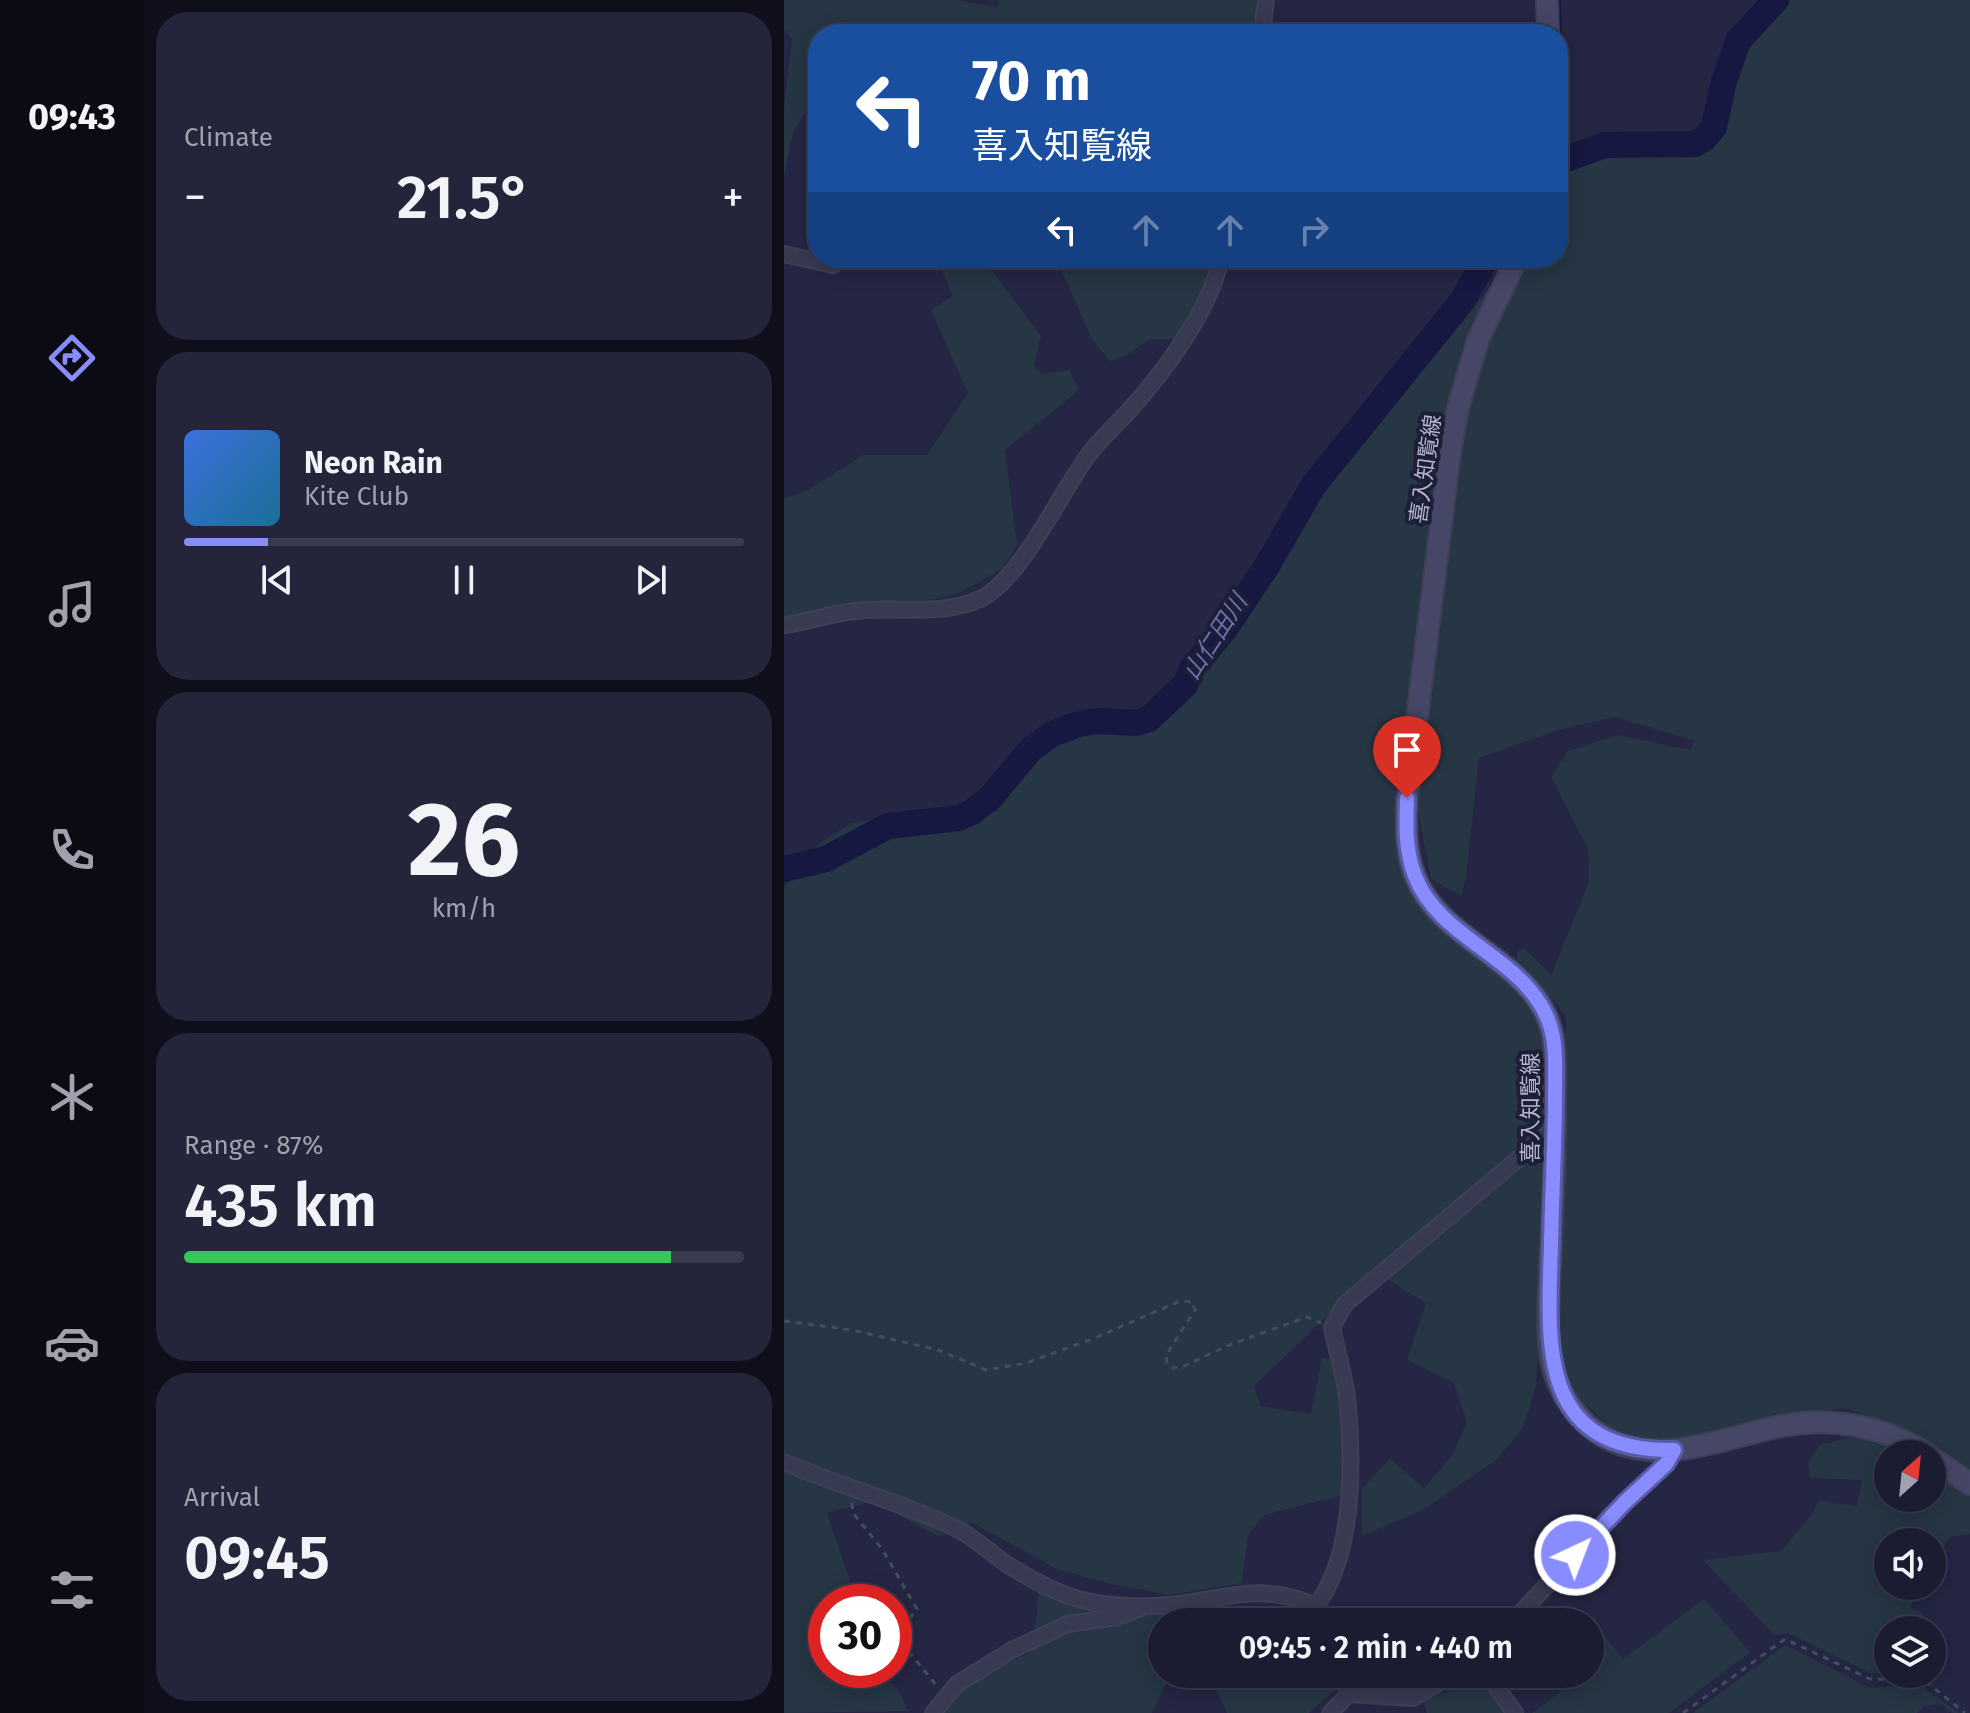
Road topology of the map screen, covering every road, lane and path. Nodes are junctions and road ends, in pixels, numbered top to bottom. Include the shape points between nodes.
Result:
1 (1266, 0) edge
2 (1547, 0) edge
3 (1263, 24) edge
4 (1548, 24) edge
5 (784, 254) edge
6 (808, 259) edge
7 (1219, 268) edge
8 (1512, 268) edge
9 (784, 625) edge
10 (1555, 1128) junction
11 (784, 1321) edge
12 (1332, 1327) junction
13 (1897, 1440) edge
14 (1674, 1450) junction
15 (784, 1462) edge
16 (1946, 1468) edge
17 (1970, 1484) edge
18 (849, 1487) junction
19 (1149, 1604) junction
20 (1316, 1606) joint
21 (1525, 1608) edge
22 (1347, 1688) edge
23 (1437, 1688) edge
24 (1497, 1688) edge
25 (1349, 1694) junction
26 (945, 1696) junction
27 (1415, 1706) edge
28 (933, 1713) edge
29 (1330, 1713) edge
30 (1515, 1713) edge
31 (1683, 1713) edge
32 (1965, 1713) edge

1 - 3 street
2 - 4 main road
5 - 6 street
7 - 9 street via 1192,329 1089,454 994,590 959,605 854,611
8 - 10 main road, 喜入知覧線 via 1478,340 1458,408 1406,832 1415,878 1428,901 1528,986 1549,1021
10 - 12 street via 1345,1304
10 - 14 main road, 喜入知覧線 via 1548,1315 1556,1376 1571,1406 1595,1432 1642,1450
11 - 12 path via 938,1350 986,1370 1026,1363 1180,1301 1192,1302 1195,1310 1166,1355 1173,1368 1307,1317
12 - 20 street via 1348,1404 1350,1489 1344,1539 1326,1593
13 - 14 main road, 喜入知覧線 via 1847,1424 1784,1425
14 - 21 street
15 - 18 street
16 - 17 main road
18 - 19 street via 959,1529 1055,1590 1103,1604
18 - 26 path via 853,1513 882,1549 917,1609 896,1636
19 - 20 street via 1236,1593 1291,1595
19 - 26 street via 1117,1617 1068,1624 1012,1650
22 - 25 street
23 - 27 street
24 - 30 street
25 - 27 street
25 - 29 street
26 - 28 street
31 - 32 path via 1785,1639 1870,1679 1924,1680

